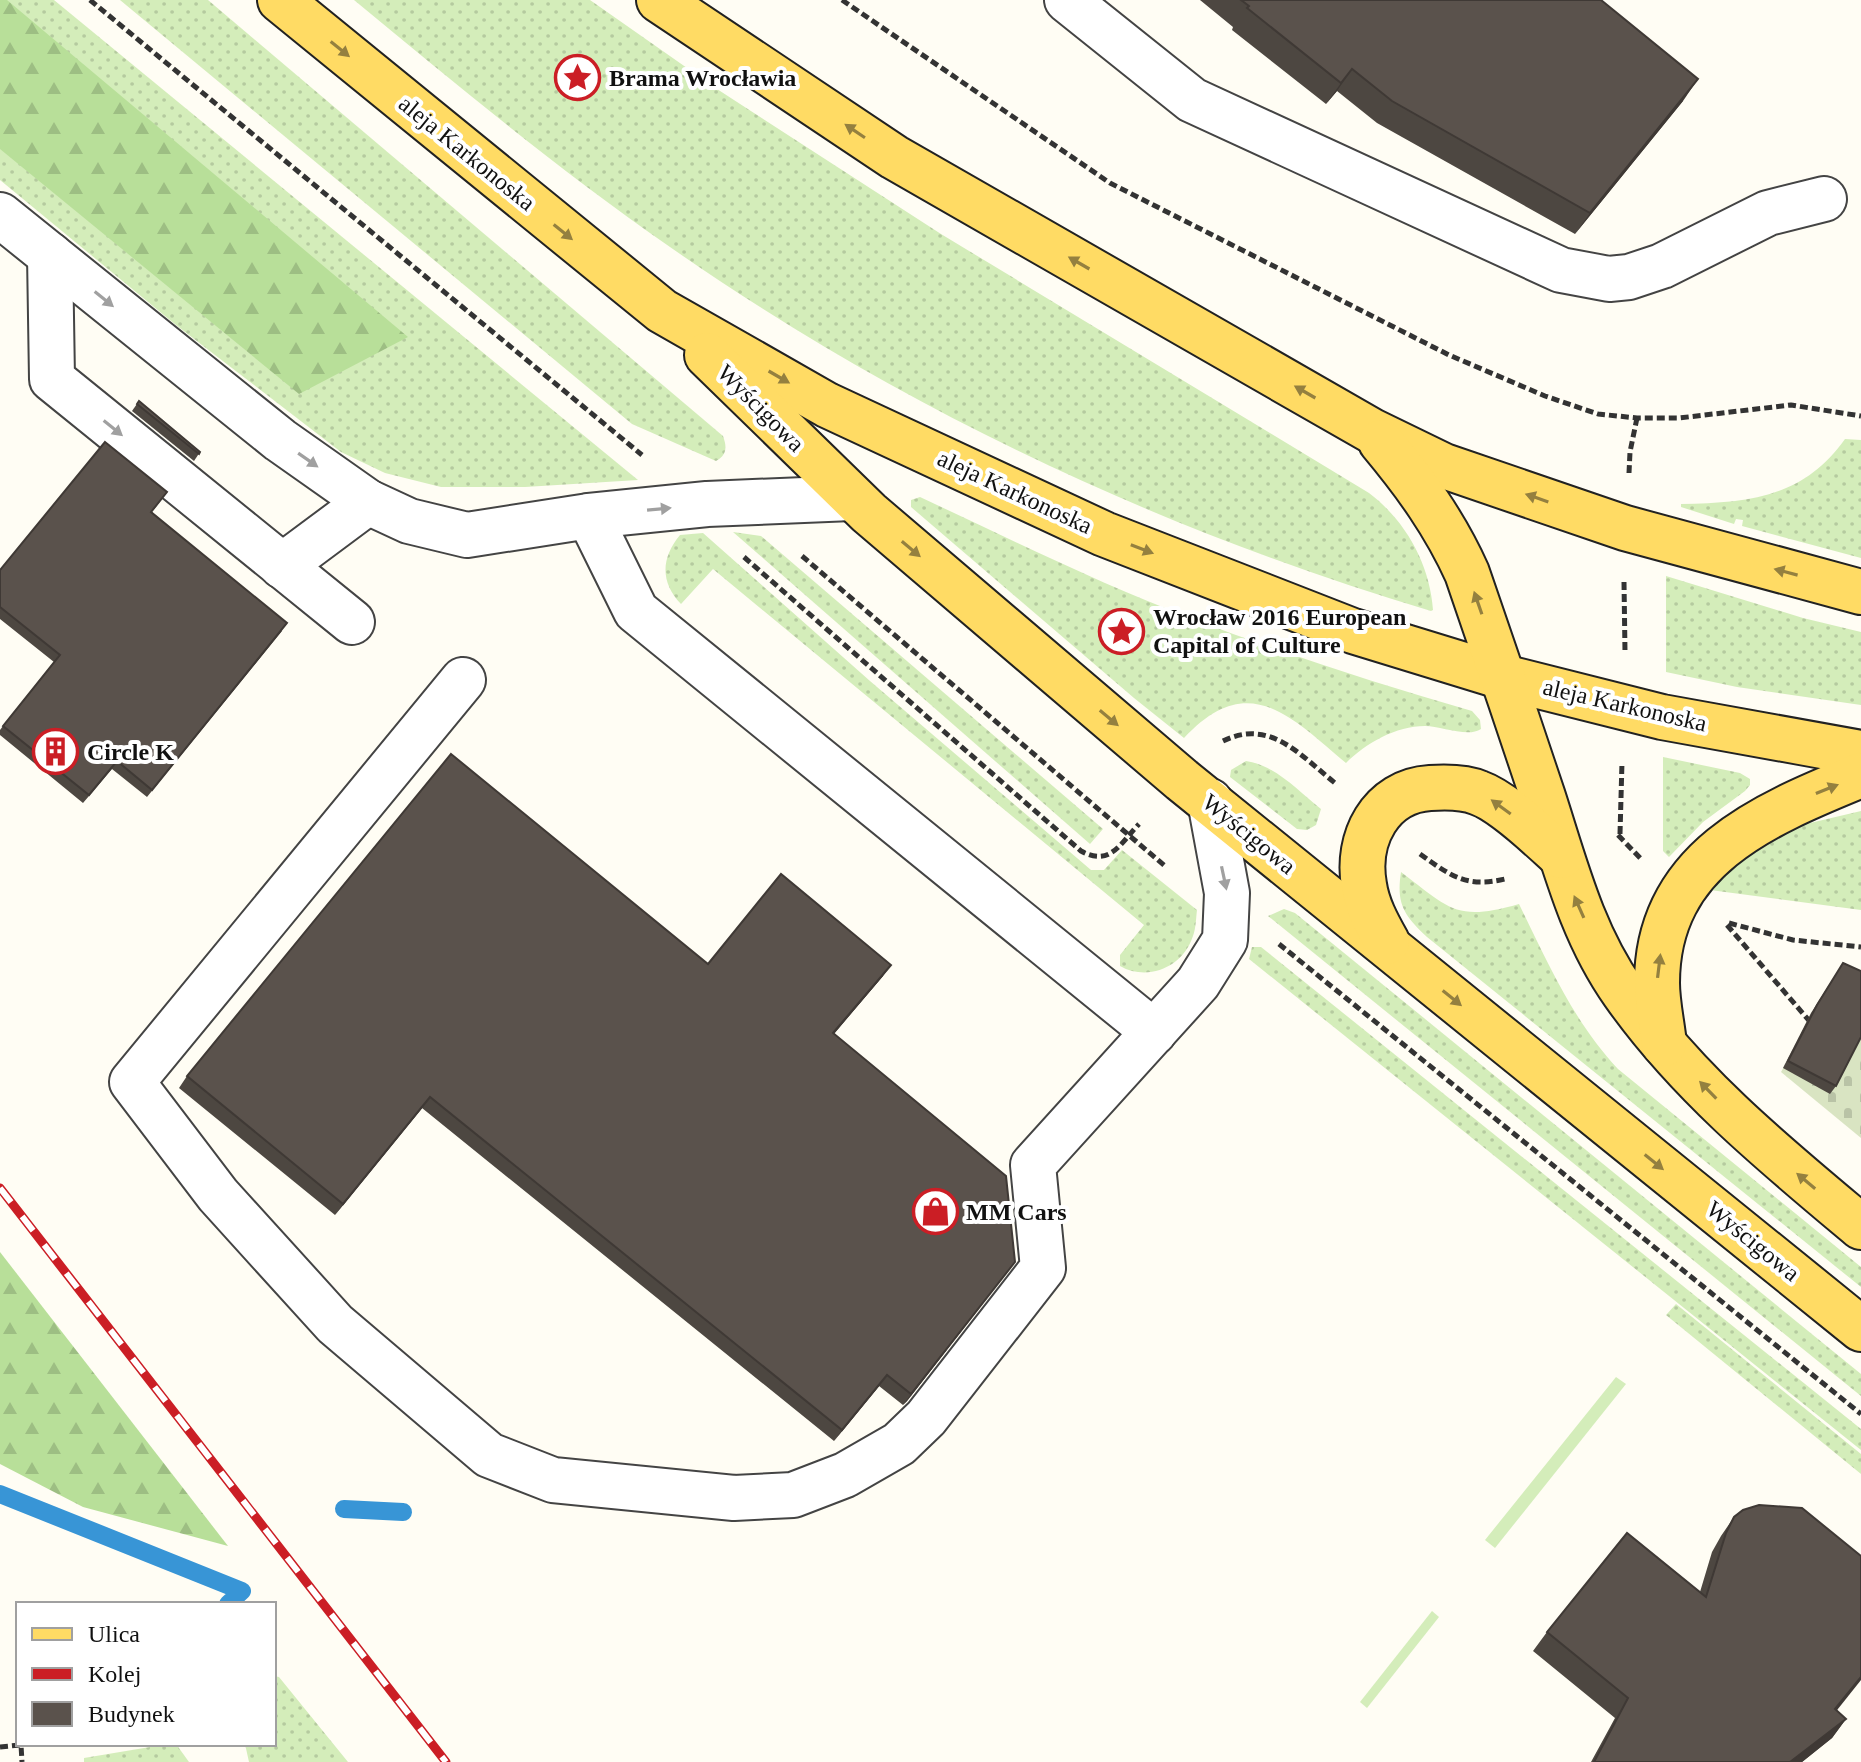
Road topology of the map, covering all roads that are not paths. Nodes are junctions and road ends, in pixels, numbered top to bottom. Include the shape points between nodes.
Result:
1 (280, 0) edge
2 (659, 0) edge
3 (1067, 0) edge
4 (1824, 199) dead end
5 (0, 215) edge
6 (50, 255) junction
7 (662, 311) junction
8 (1372, 431) junction
9 (852, 498) junction
10 (368, 502) junction
11 (589, 516) junction
12 (282, 566) junction
13 (1861, 592) edge
14 (352, 622) dead end
15 (1503, 677) junction
16 (463, 680) dead end
17 (1861, 753) edge
18 (1861, 775) edge
19 (1210, 801) junction
20 (1561, 856) junction
21 (1391, 949) junction
22 (1154, 1032) junction
23 (1664, 1044) junction
24 (1861, 1227) edge
25 (1861, 1329) edge

1 -> 7 main road, aleja Karkonoska
8 -> 2 main road via 894,157
3 - 4 lane via 1192,100 1561,270 1609,279 1629,277 1768,213
5 - 6 lane
6 -> 10 lane via 280,440
6 -> 12 lane via 52,379
7 - 9 main road, Wyścigowa
7 -> 15 main road, aleja Karkonoska via 827,405 1104,534 1353,631
13 -> 8 main road via 1625,528 1444,466
15 -> 8 main road via 1451,537
11 -> 9 lane
9 -> 19 main road, Wyścigowa
10 - 11 lane via 409,521 467,535
10 - 12 lane
11 - 22 lane via 636,611
12 - 14 lane
15 - 17 main road, aleja Karkonoska via 1662,717
15 - 20 main road
16 - 22 lane via 132,1082 218,1195 335,1324 489,1455 553,1480 734,1498 793,1495 845,1475 899,1444 926,1418 1043,1268 1033,1165
23 -> 18 main road via 1657,982 1663,938 1679,893 1709,858 1753,825
19 - 21 main road, Wyścigowa
19 -> 22 lane via 1227,893 1225,940 1198,983
20 -> 21 main road via 1479,792 1444,787 1398,797 1376,818 1364,843 1362,871 1372,913
23 -> 20 main road via 1623,992 1597,947
21 -> 25 main road, Wyścigowa
24 -> 23 main road via 1752,1135

